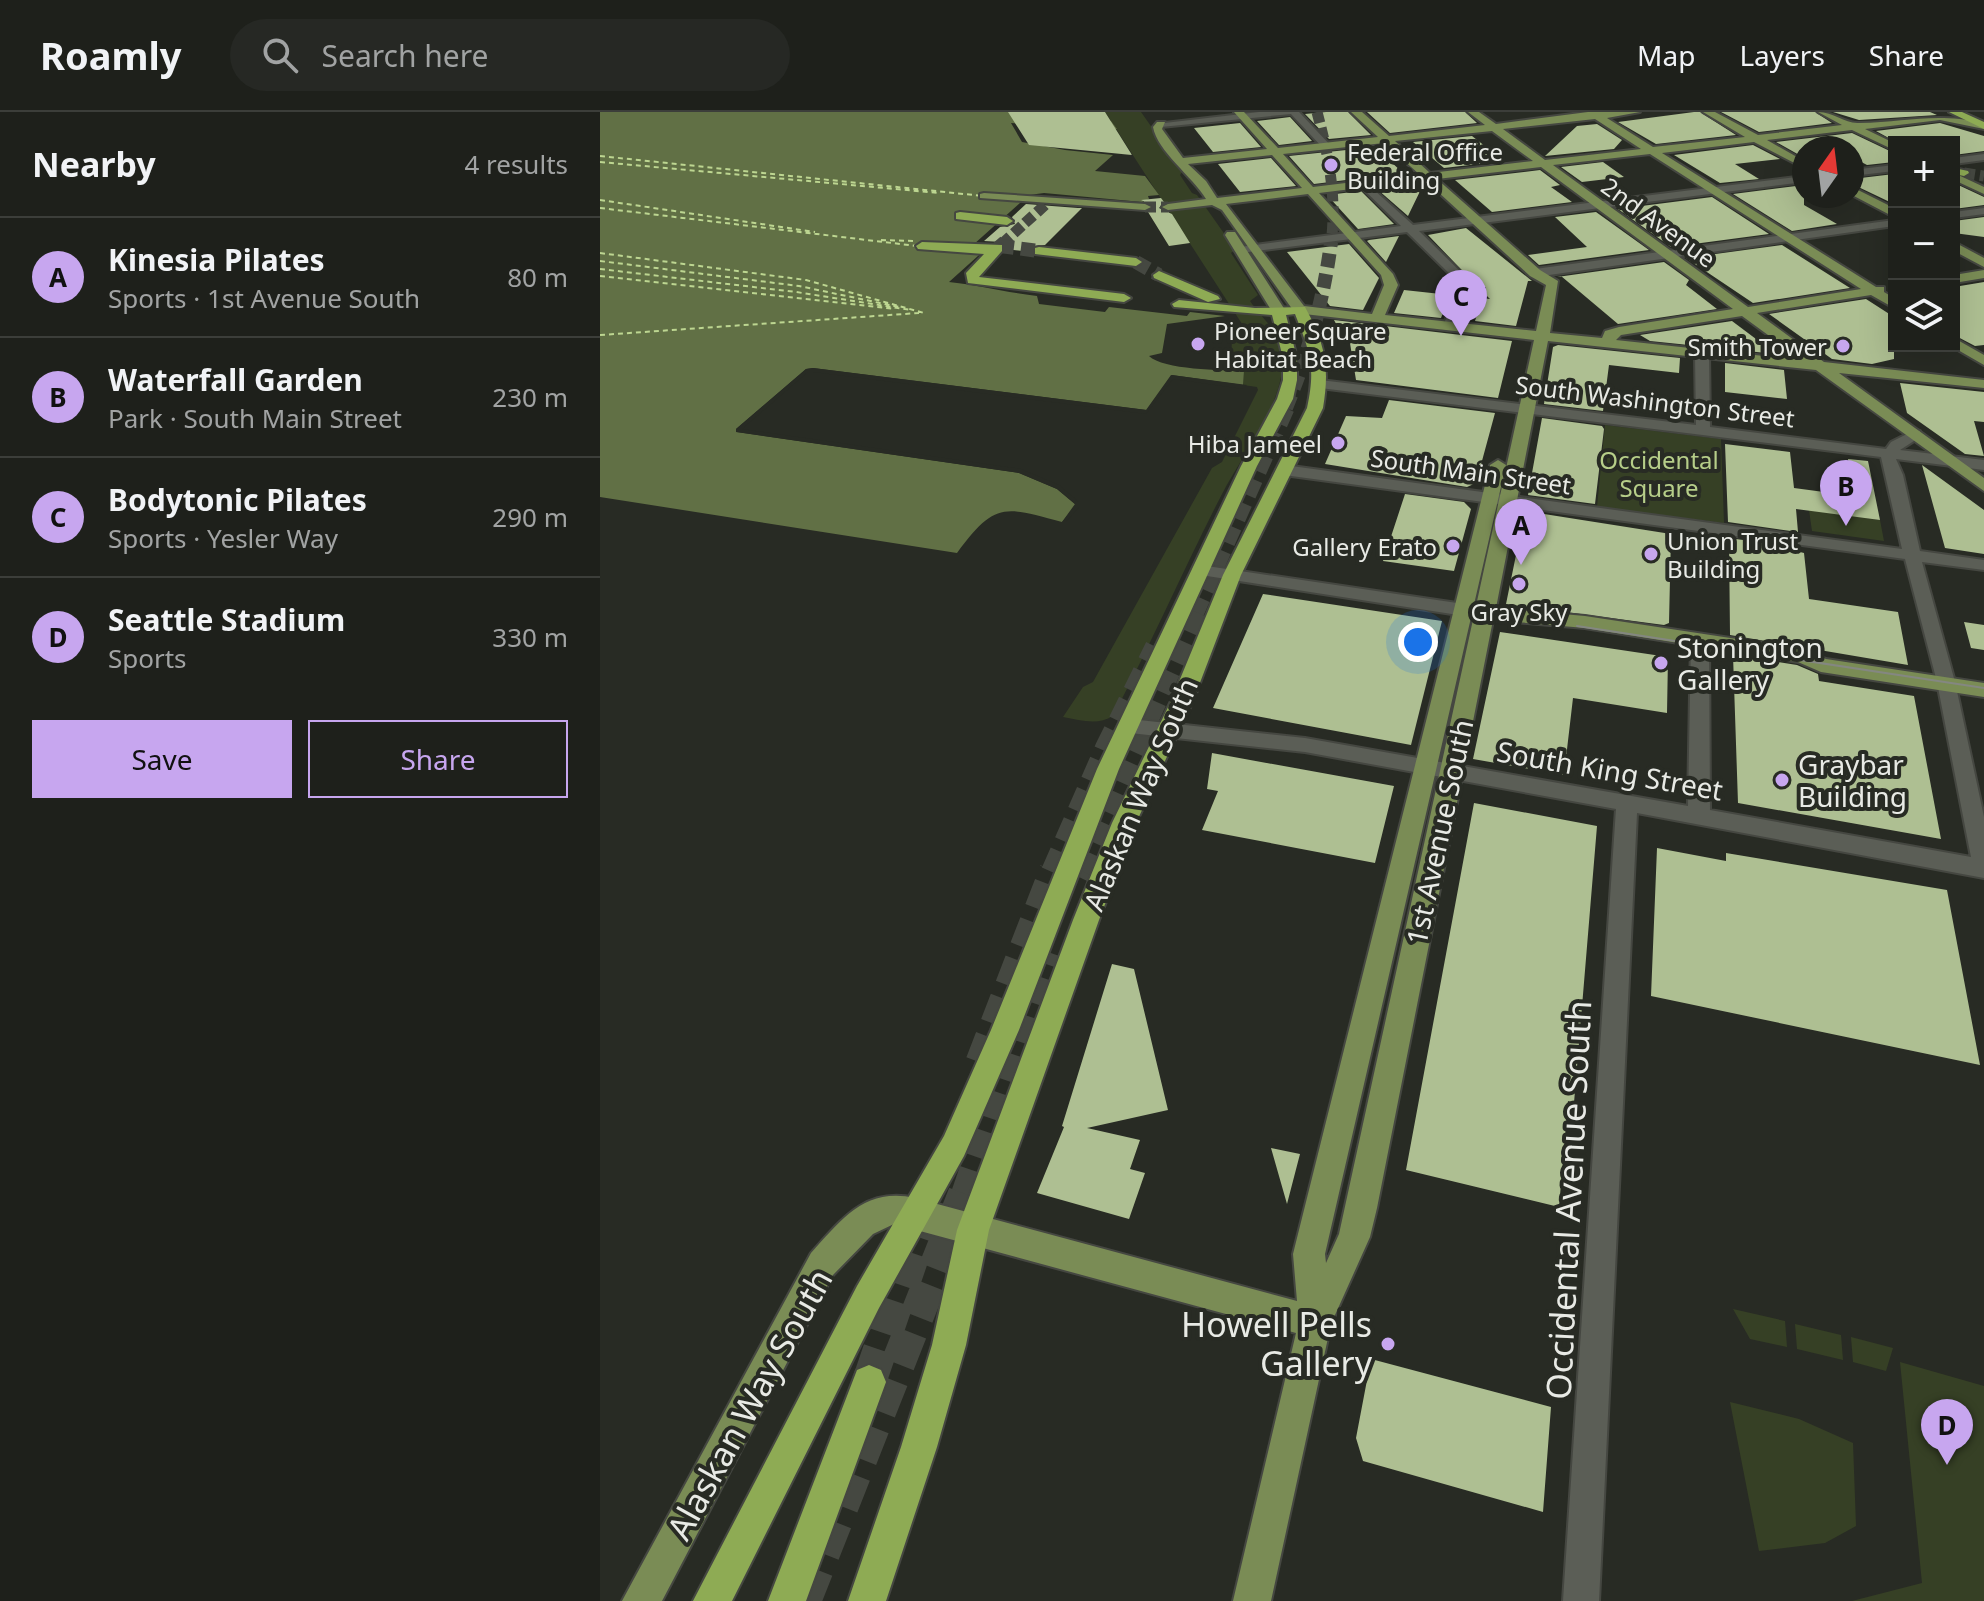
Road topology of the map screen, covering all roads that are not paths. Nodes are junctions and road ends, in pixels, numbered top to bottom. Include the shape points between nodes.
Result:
1 (1291, 112) edge
2 (1356, 112) edge
3 (1473, 112) edge
4 (1635, 112) edge
5 (1708, 112) edge
6 (1823, 112) edge
7 (1954, 112) edge
8 (1964, 112) edge
9 (1977, 112) edge
10 (1153, 113) edge
11 (1241, 114) edge
12 (1594, 114) edge
13 (1940, 115) edge
14 (1984, 122) edge
15 (1161, 124) junction
16 (1854, 127) junction
17 (1494, 128) junction
18 (1386, 139) junction
19 (1756, 139) junction
20 (1888, 144) edge
21 (1326, 146) junction
22 (1275, 151) junction
23 (1651, 151) junction
24 (1984, 157) tunnel mouth
25 (1792, 158) edge
26 (1960, 160) edge
27 (1187, 161) junction
28 (1543, 163) junction
29 (1888, 169) edge
30 (1864, 172) edge
31 (1960, 175) edge
32 (1427, 176) junction
33 (1792, 181) edge
34 (1364, 184) junction
35 (1310, 191) junction
36 (1716, 191) junction
37 (1984, 191) tunnel mouth
38 (984, 196) dead end
39 (1864, 197) edge
40 (1214, 202) junction
41 (1145, 207) tunnel mouth
42 (1168, 207) tunnel mouth
43 (1602, 207) junction
44 (1888, 210) edge
45 (1984, 211) edge
46 (1960, 214) edge
47 (960, 216) dead end
48 (1007, 221) tunnel mouth
49 (1478, 222) junction
50 (1888, 224) edge
51 (1410, 230) junction
52 (1353, 236) junction
53 (1789, 237) junction
54 (922, 246) dead end
55 (1256, 248) junction
56 (973, 249) junction
57 (1960, 249) edge
58 (1240, 250) junction
59 (1039, 251) tunnel mouth
60 (1666, 254) junction
61 (1136, 262) tunnel mouth
62 (1984, 263) edge
63 (1535, 273) junction
64 (1984, 274) edge
65 (1159, 276) tunnel mouth
66 (978, 278) junction
67 (1960, 278) edge
68 (1888, 289) edge
69 (1874, 291) junction
70 (1124, 298) dead end
71 (1888, 300) edge
72 (1179, 304) dead end
73 (1278, 310) junction
74 (1300, 310) junction
75 (1744, 311) junction
76 (1378, 316) junction
77 (1452, 325) junction
78 (1536, 334) junction
79 (1608, 342) junction
80 (1960, 346) edge
81 (1702, 353) junction
82 (1984, 361) edge
83 (1820, 366) junction
84 (1320, 384) junction
85 (1984, 384) edge
86 (1519, 408) junction
87 (1703, 431) junction
88 (1915, 434) junction
89 (1889, 454) junction
90 (1952, 462) junction
91 (1984, 465) edge
92 (1284, 470) junction
93 (1984, 486) edge
94 (1499, 499) junction
95 (1912, 555) junction
96 (1984, 565) edge
97 (1200, 570) junction
98 (1232, 575) junction
99 (1474, 611) junction
100 (1700, 647) junction
101 (1946, 684) junction
102 (1984, 690) edge
103 (1130, 726) junction
104 (1169, 729) junction
105 (1438, 770) junction
106 (1627, 804) junction
107 (1699, 817) junction
108 (1984, 868) edge
109 (915, 1213) junction
110 (973, 1230) junction
111 (1315, 1322) junction
112 (869, 1382) tunnel mouth
113 (641, 1601) edge
114 (712, 1601) edge
115 (787, 1601) edge
116 (867, 1601) edge
117 (1252, 1601) edge
118 (1581, 1601) edge

1 - 11 street
1 - 21 street
2 - 18 main road
3 - 17 main road, 2nd Avenue
4 - 12 main road
5 - 19 main road
6 - 16 main road
7 - 14 highway
8 - 14 highway
9 - 14 highway
10 - 15 main road
11 - 15 street
11 - 22 main road
12 - 17 main road
12 - 23 main road
13 - 14 main road
13 - 16 main road
15 - 27 main road via 1157,129
16 - 19 main road
16 - 20 main road
17 - 18 main road
17 - 28 main road, 2nd Avenue
18 - 21 main road
18 - 32 main road
19 - 23 main road
19 - 25 main road
21 - 22 main road
22 - 27 main road
22 - 35 main road
23 - 28 main road
23 - 36 main road
24 - 26 street
27 - 40 main road
28 - 32 main road
28 - 43 main road, 2nd Avenue
29 - 30 street
31 - 37 main road
32 - 34 main road
32 - 49 main road
33 - 36 street
34 - 35 main road
34 - 51 street
35 - 40 main road
35 - 52 main road
36 - 43 street
36 - 53 main road
38 - 41 main road
39 - 44 main road
40 - 42 main road
40 - 55 main road via 1226,208
40 - 58 main road
43 - 49 street
43 - 60 main road, 2nd Avenue
45 - 46 street
47 - 48 highway
49 - 51 street
49 - 63 main road
50 - 53 street
51 - 52 street
51 - 77 street via 1466,283
52 - 55 street
52 - 76 main road via 1390,281
53 - 60 street
53 - 69 main road
54 - 56 highway
55 - 58 street
55 - 74 main road
56 - 66 highway via 996,250
56 - 66 highway via 985,257 966,275
57 - 62 main road
58 - 73 main road
59 - 61 highway
60 - 63 street
60 - 75 main road, 2nd Avenue
63 - 78 main road, 1st Avenue South via 1553,284
64 - 67 main road
65 - 73 highway via 1206,297
66 - 70 highway
68 - 69 main road
69 - 71 main road
69 - 75 main road
72 - 73 highway
73 - 74 highway
73 - 97 highway, Alaskan Way South via 1290,351 1285,399
74 - 76 main road
74 - 84 highway, Alaskan Way South via 1319,356
75 - 79 main road via 1619,331 1610,334
75 - 83 main road, 2nd Avenue
76 - 77 main road
77 - 78 main road
78 - 79 main road
78 - 86 main road, 1st Avenue South
79 - 81 main road
80 - 82 main road
81 - 83 main road
81 - 87 street
83 - 85 main road
83 - 88 main road, 2nd Avenue
84 - 86 street, South Washington Street
84 - 92 highway, Alaskan Way South via 1310,420
86 - 87 street, South Washington Street
86 - 94 main road, 1st Avenue South
87 - 89 street, South Washington Street
88 - 89 street
88 - 90 main road, 2nd Avenue
89 - 90 street, South Washington Street
89 - 95 street
90 - 91 street, South Washington Street
90 - 93 main road, 2nd Avenue
92 - 94 street, South Main Street
92 - 98 highway, Alaskan Way South
94 - 95 street, South Main Street
94 - 99 main road, 1st Avenue South
95 - 96 street, South Main Street
95 - 101 street
97 - 98 street
97 - 103 highway, Alaskan Way South
98 - 99 street
98 - 104 highway, Alaskan Way South
99 - 100 main road via 1500,622
99 - 105 main road, 1st Avenue South
100 - 101 main road via 1804,669 1821,665
100 - 107 street
101 - 102 main road
101 - 108 street
103 - 104 street, South King Street
103 - 109 highway, Alaskan Way South via 1087,817 954,1146
104 - 105 street, South King Street via 1305,745
104 - 110 highway, Alaskan Way South via 1124,823
105 - 106 street, South King Street
105 - 111 main road, 1st Avenue South via 1309,1254
106 - 107 street, South King Street
106 - 118 street, Occidental Avenue South
107 - 108 street, South King Street
109 - 110 main road, Alaskan Way South
109 - 113 main road, Alaskan Way South via 893,1208 878,1213 850,1233 822,1264
109 - 114 highway
110 - 111 main road
110 - 116 highway via 949,1345
111 - 117 main road, 1st Avenue South
112 - 115 highway

